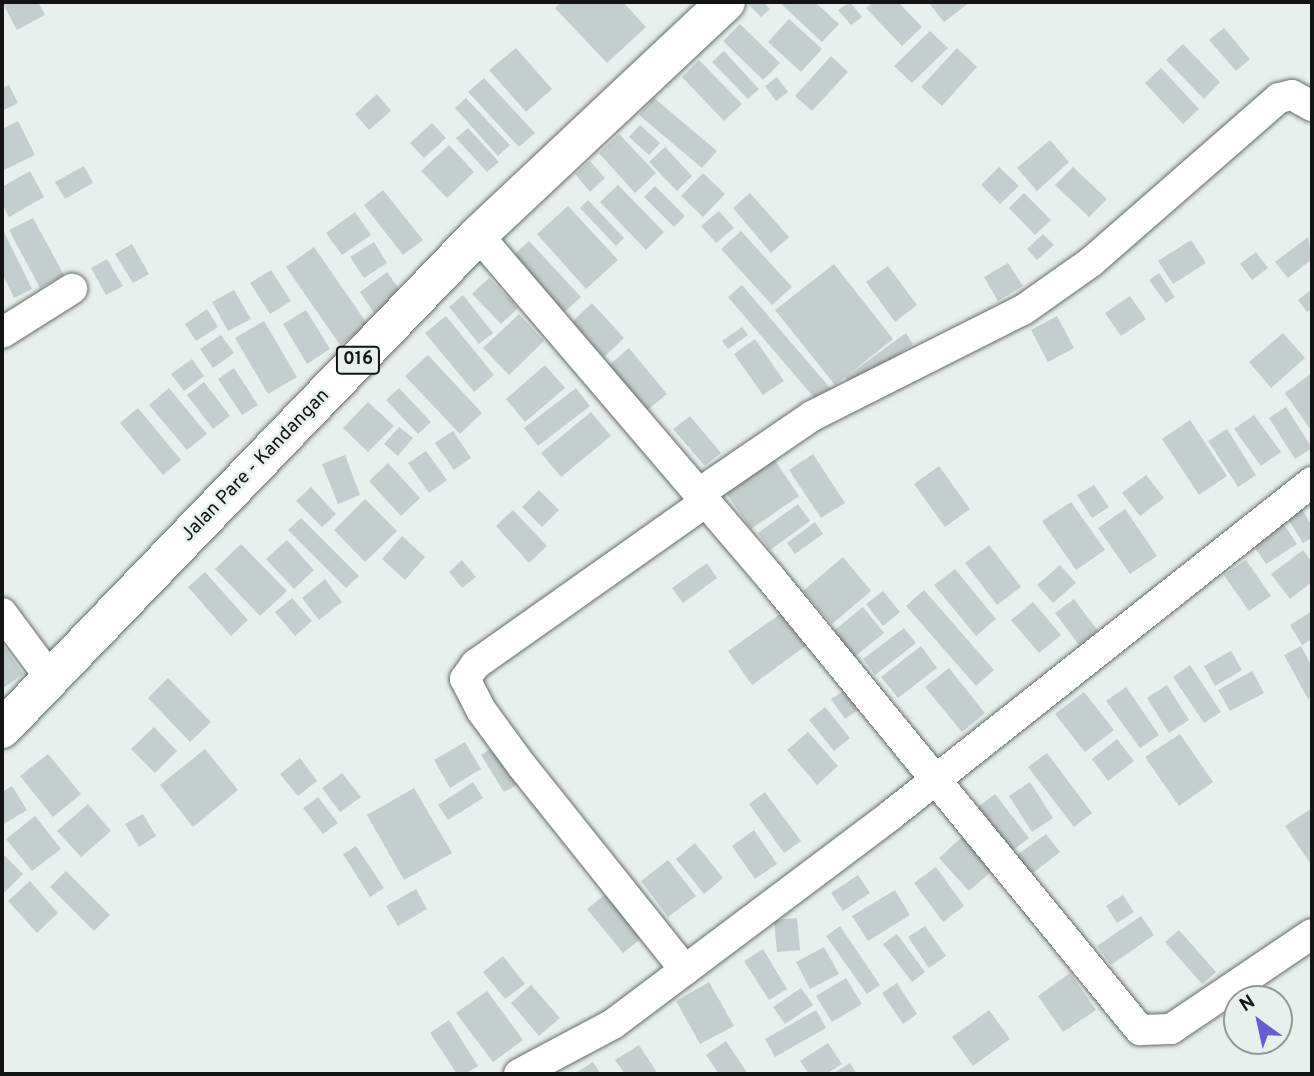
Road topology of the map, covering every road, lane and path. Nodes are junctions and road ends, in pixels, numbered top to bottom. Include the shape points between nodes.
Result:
1 (726, 2) edge
2 (1312, 106) edge
3 (478, 235) junction
4 (72, 289) dead end
5 (2, 333) edge
6 (1312, 482) edge
7 (702, 498) junction
8 (2, 613) edge
9 (51, 679) junction
10 (2, 729) edge
11 (934, 780) junction
12 (1312, 934) edge
13 (685, 970) junction
14 (519, 1074) edge

1 - 3 main road, Jalan Pare - Kandangan / 016
2 - 7 street via 1292,95 1279,98 1091,262 1023,310 812,416
3 - 7 street
3 - 9 main road, Jalan Pare - Kandangan / 016
4 - 5 street
6 - 11 street
7 - 11 street
7 - 13 street via 476,664 465,679 522,766
8 - 9 street
9 - 10 main road, Jalan Pare - Kandangan / 016
11 - 12 street via 1140,1030 1171,1029
11 - 13 street
13 - 14 street via 613,1024

